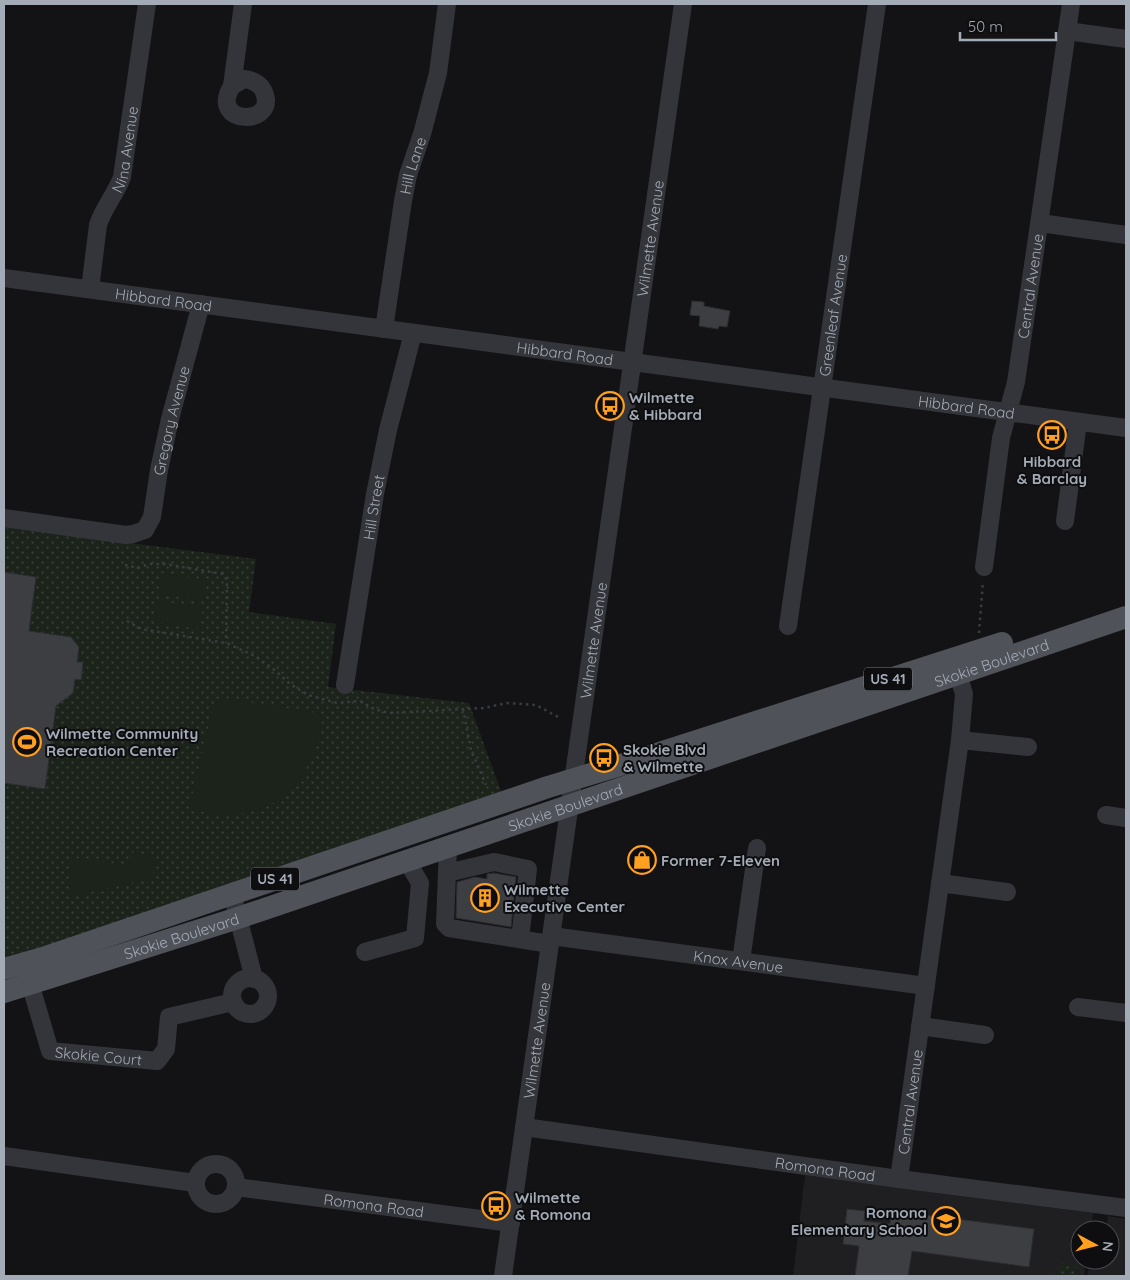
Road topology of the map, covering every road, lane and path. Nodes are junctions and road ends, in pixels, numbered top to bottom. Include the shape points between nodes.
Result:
1 (147, 4) edge
2 (243, 4) edge
3 (447, 4) edge
4 (683, 4) edge
5 (877, 4) edge
6 (1071, 4) edge
7 (1067, 31) junction
8 (1126, 39) edge
9 (232, 86) dead end
10 (1040, 223) junction
11 (1126, 234) edge
12 (4, 278) edge
13 (90, 289) junction
14 (201, 304) junction
15 (384, 329) junction
16 (413, 333) junction
17 (631, 362) junction
18 (822, 388) junction
19 (1009, 412) junction
20 (1078, 422) junction
21 (1126, 428) edge
22 (4, 518) edge
23 (1066, 522) dead end
24 (125, 565) dead end
25 (984, 567) joint
26 (1126, 602) edge
27 (1126, 617) edge
28 (127, 621) dead end
29 (788, 626) dead end
30 (979, 636) dead end
31 (226, 643) junction
32 (956, 666) junction
33 (345, 685) dead end
34 (464, 709) junction
35 (560, 718) dead end
36 (960, 740) junction
37 (1028, 747) dead end
38 (573, 779) junction
39 (486, 785) dead end
40 (569, 807) junction
41 (1106, 815) dead end
42 (1126, 818) edge
43 (448, 847) junction
44 (757, 848) dead end
45 (407, 861) junction
46 (447, 873) junction
47 (940, 883) junction
48 (1007, 892) dead end
49 (232, 894) junction
50 (238, 918) junction
51 (520, 939) junction
52 (551, 940) junction
53 (366, 952) dead end
54 (742, 961) junction
55 (14, 966) edge
56 (254, 979) junction
57 (31, 985) junction
58 (926, 986) junction
59 (4, 992) edge
60 (234, 1002) junction
61 (1078, 1007) dead end
62 (1126, 1013) edge
63 (920, 1026) junction
64 (985, 1035) dead end
65 (524, 1127) junction
66 (4, 1156) edge
67 (899, 1179) junction
68 (195, 1183) junction
69 (236, 1187) junction
70 (1126, 1208) edge
71 (511, 1222) junction
72 (503, 1276) edge

1 - 13 street, Nina Avenue via 122,177 98,225
2 - 9 street
3 - 15 street, Hill Lane via 438,73 408,175
4 - 17 street, Wilmette Avenue
5 - 18 street, Greenleaf Avenue
6 - 7 street, Central Avenue
7 - 8 street
7 - 10 street, Central Avenue
10 - 11 street
10 - 19 street, Central Avenue
12 - 13 street, Hibbard Road
13 - 14 street, Hibbard Road
14 - 15 street, Hibbard Road
14 - 22 street, Gregory Avenue via 170,419 152,517 145,530 126,535
15 - 16 street, Hibbard Road
16 - 17 street, Hibbard Road
16 - 33 street, Hill Street via 375,494
17 - 18 street, Hibbard Road
17 - 38 street, Wilmette Avenue
18 - 19 street, Hibbard Road
18 - 29 street, Greenleaf Avenue
19 - 20 street, Hibbard Road
19 - 25 street, Central Avenue via 1001,438
20 - 21 street, Hibbard Road
20 - 23 street
24 - 31 path via 138,568 165,564 223,574 227,580
25 - 30 path
26 - 32 main road, Skokie Boulevard / US 41
27 - 32 main road, Skokie Boulevard / US 41
28 - 31 path via 141,629
31 - 34 path via 255,656 308,695 337,703 360,702 389,713
32 - 36 street, Central Avenue via 964,694
32 - 38 main road, Skokie Boulevard / US 41
32 - 40 main road, Skokie Boulevard / US 41
34 - 35 path via 506,703 536,705
34 - 39 path via 471,750
36 - 37 street
36 - 47 street, Central Avenue
38 - 40 street, Wilmette Avenue
38 - 49 main road, Skokie Boulevard / US 41
40 - 43 main road, Skokie Boulevard / US 41
40 - 52 street, Wilmette Avenue
41 - 42 street
43 - 45 main road, Skokie Boulevard / US 41
43 - 46 street, Knox Avenue
44 - 54 street
45 - 50 main road, Skokie Boulevard / US 41
45 - 53 street via 420,883 415,938
46 - 51 street, Knox Avenue via 445,924 449,928
46 - 51 street via 494,862 528,869
47 - 48 street
47 - 58 street, Central Avenue
49 - 50 street
49 - 55 main road, Skokie Boulevard / US 41
50 - 56 street
50 - 57 main road, Skokie Boulevard / US 41
51 - 52 street, Knox Avenue
52 - 54 street, Knox Avenue
52 - 65 street, Wilmette Avenue
54 - 58 street, Knox Avenue
55 - 57 street, Skokie Court
56 - 60 street via 245,979 237,984 233,992
56 - 60 street via 264,985 268,995 261,1010 245,1013
57 - 59 main road, Skokie Boulevard / US 41
57 - 60 street, Skokie Court via 50,1051 157,1061 166,1049 170,1017
58 - 63 street, Central Avenue
61 - 62 street
63 - 64 street
63 - 67 street, Central Avenue
65 - 67 street, Romona Road
65 - 71 street, Wilmette Avenue
66 - 68 street
67 - 70 street, Romona Road
68 - 69 street via 202,1200 214,1205 231,1198
68 - 69 street via 205,1167 218,1164 234,1174
69 - 71 street, Romona Road
71 - 72 street, Wilmette Avenue

